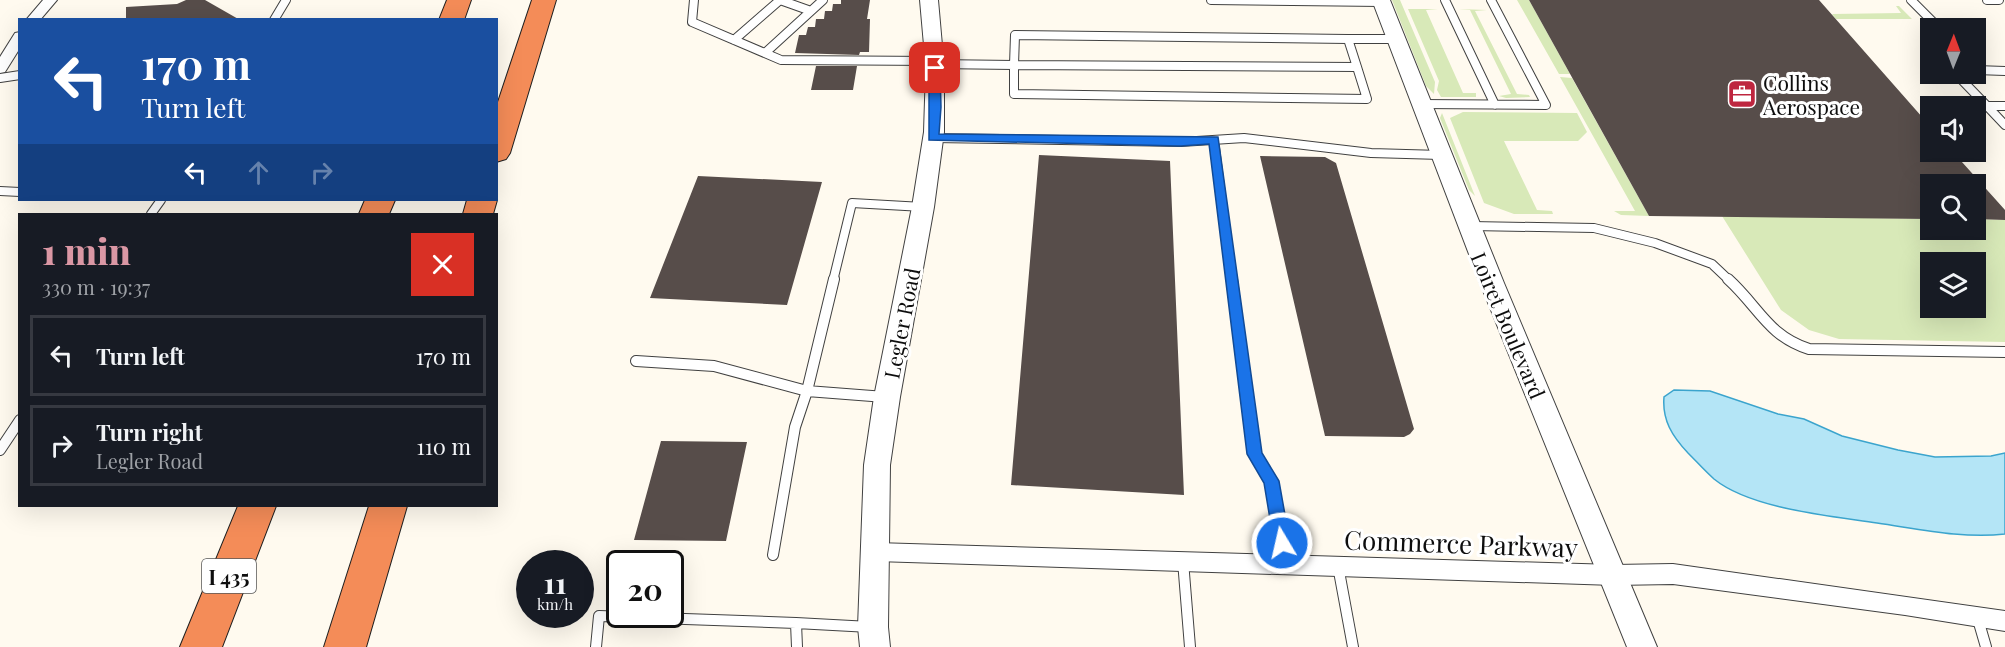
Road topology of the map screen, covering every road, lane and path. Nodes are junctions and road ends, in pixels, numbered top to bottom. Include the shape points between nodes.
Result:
1 (50, 0) edge
2 (286, 0) edge
3 (459, 0) edge
4 (544, 0) edge
5 (694, 0) edge
6 (780, 0) edge
7 (823, 0) edge
8 (929, 0) edge
9 (1211, 0) edge
10 (1445, 0) edge
11 (1491, 0) edge
12 (1911, 0) edge
13 (1988, 0) edge
14 (1999, 0) edge
15 (1382, 1) edge
16 (2005, 6) edge
17 (810, 11) junction
18 (34, 18) edge
19 (275, 18) edge
20 (453, 18) edge
21 (1929, 18) edge
22 (18, 39) edge
23 (1348, 39) junction
24 (1396, 39) junction
25 (734, 40) junction
26 (765, 53) junction
27 (934, 62) junction
28 (1014, 65) junction
29 (1357, 67) junction
30 (0, 69) edge
31 (1986, 70) edge
32 (2005, 71) edge
33 (18, 75) edge
34 (0, 78) edge
35 (1966, 84) edge
36 (1421, 104) junction
37 (1495, 105) junction
38 (1987, 106) junction
39 (2005, 106) edge
40 (2005, 125) edge
41 (933, 138) junction
42 (1214, 140) junction
43 (498, 147) edge
44 (1441, 155) junction
45 (0, 191) edge
46 (18, 192) edge
47 (923, 207) junction
48 (1468, 226) junction
49 (2005, 352) edge
50 (636, 361) dead end
51 (807, 391) junction
52 (887, 397) junction
53 (18, 423) edge
54 (0, 450) edge
55 (257, 507) edge
56 (388, 507) edge
57 (876, 552) junction
58 (773, 555) dead end
59 (1183, 561) junction
60 (1285, 564) junction
61 (1338, 566) junction
62 (1614, 575) junction
63 (1977, 616) junction
64 (2005, 621) edge
65 (796, 623) junction
66 (874, 637) edge
67 (201, 647) edge
68 (345, 647) edge
69 (596, 647) edge
70 (797, 647) edge
71 (1190, 647) edge
72 (1353, 647) edge
73 (1642, 647) edge
74 (1986, 647) edge

1 - 18 street
2 - 19 lane
3 - 20 highway
4 - 43 highway
5 - 25 lane via 692,21
6 - 17 lane
6 - 25 lane
7 - 17 lane
8 - 27 street, Legler Road
9 - 15 lane
10 - 37 lane
11 - 37 lane via 1546,105
12 - 21 lane
13 - 14 lane
14 - 16 lane
15 - 24 street, Loiret Boulevard
17 - 26 lane
22 - 30 street
23 - 24 lane
23 - 28 lane via 1015,35
23 - 29 lane
24 - 36 street, Loiret Boulevard
25 - 26 lane
26 - 27 lane via 781,60
27 - 28 lane
27 - 41 street, Legler Road
28 - 29 lane
28 - 29 lane via 1014,94 1367,99
31 - 32 lane
33 - 34 lane
35 - 38 lane
36 - 37 lane
36 - 44 street, Loiret Boulevard
38 - 39 lane
38 - 40 lane
41 - 42 lane
41 - 47 street, Legler Road
42 - 44 lane via 1244,138 1371,153
42 - 60 lane via 1254,454 1272,481
44 - 48 street, Loiret Boulevard
45 - 46 lane
47 - 51 lane via 852,203
47 - 52 street, Legler Road
48 - 49 lane via 1594,228 1655,243 1712,264 1747,296 1772,329 1809,349
48 - 62 street, Loiret Boulevard
50 - 51 lane via 714,366
51 - 52 lane
51 - 58 lane via 795,427
52 - 57 street, Legler Road via 875,491
53 - 54 lane
55 - 67 highway, I 435
56 - 68 highway
57 - 59 street, Commerce Parkway
57 - 66 street, Legler Road
59 - 60 street, Commerce Parkway
59 - 71 lane
60 - 61 street, Commerce Parkway
61 - 62 street, Commerce Parkway
61 - 72 lane
62 - 63 street, Commerce Parkway via 1673,574
62 - 73 street, Loiret Boulevard
63 - 64 street, Commerce Parkway
63 - 74 lane
65 - 66 lane
65 - 69 lane via 599,616
65 - 70 lane

